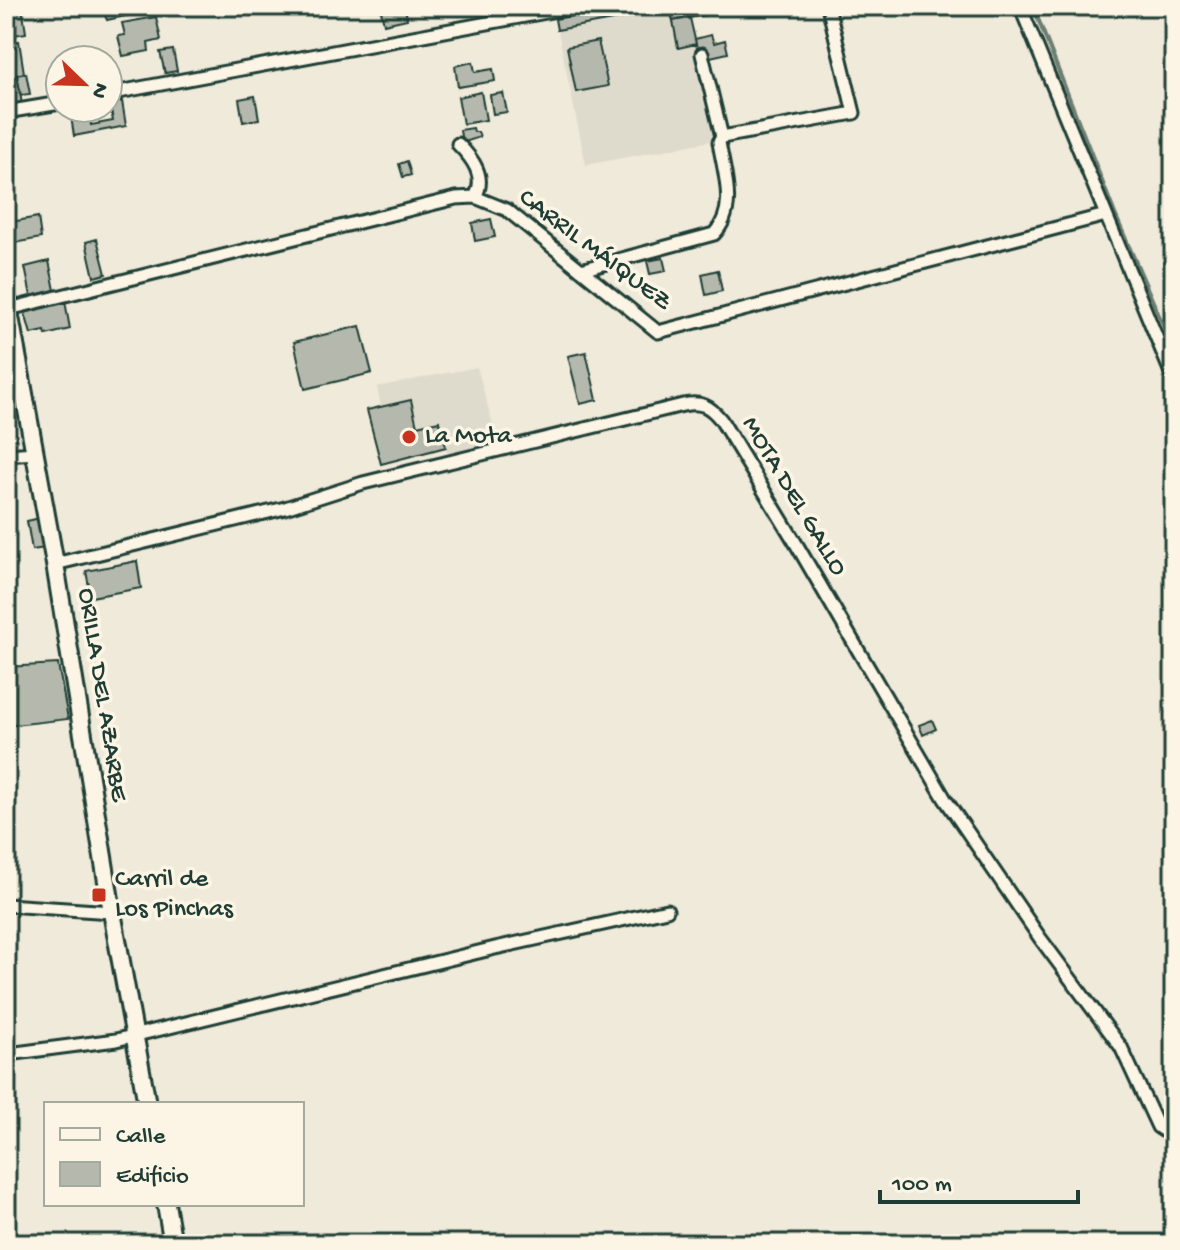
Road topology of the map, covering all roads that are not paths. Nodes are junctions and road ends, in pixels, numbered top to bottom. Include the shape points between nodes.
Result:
1 (578, 6) edge
2 (828, 6) edge
3 (1020, 6) edge
4 (702, 54) dead end
5 (124, 91) edge
6 (44, 106) edge
7 (6, 112) edge
8 (722, 137) junction
9 (458, 144) dead end
10 (475, 197) junction
11 (1106, 215) junction
12 (581, 270) junction
13 (8, 302) edge
14 (1171, 365) edge
15 (1174, 380) edge
16 (35, 453) junction
17 (6, 455) edge
18 (55, 564) junction
19 (6, 905) edge
20 (667, 910) dead end
21 (112, 912) junction
22 (135, 1035) junction
23 (16, 1053) dead end
24 (147, 1102) edge
25 (1174, 1133) edge
26 (166, 1206) edge
27 (173, 1244) edge

1 - 5 street
2 - 8 street via 854,113
3 - 11 street via 1053,65 1093,164
4 - 8 street
6 - 7 street
8 - 12 street via 729,204 726,222 714,234
9 - 10 street via 478,171
10 - 12 street, CARRIL MÁIQUEZ via 507,210
10 - 13 street, CARRIL MÁIQUEZ
11 - 12 street, CARRIL MÁIQUEZ via 658,332
11 - 14 street
13 - 16 main road, ORILLA DEL AZARBE
14 - 15 street
16 - 17 street
16 - 18 main road, ORILLA DEL AZARBE
18 - 21 main road, ORILLA DEL AZARBE
18 - 25 street, MOTA DEL GALLO via 695,402 713,409 945,799 1121,1047 1158,1127
19 - 21 street
20 - 22 street
21 - 22 main road, ORILLA DEL AZARBE
22 - 23 street
22 - 24 main road, ORILLA DEL AZARBE
26 - 27 main road

